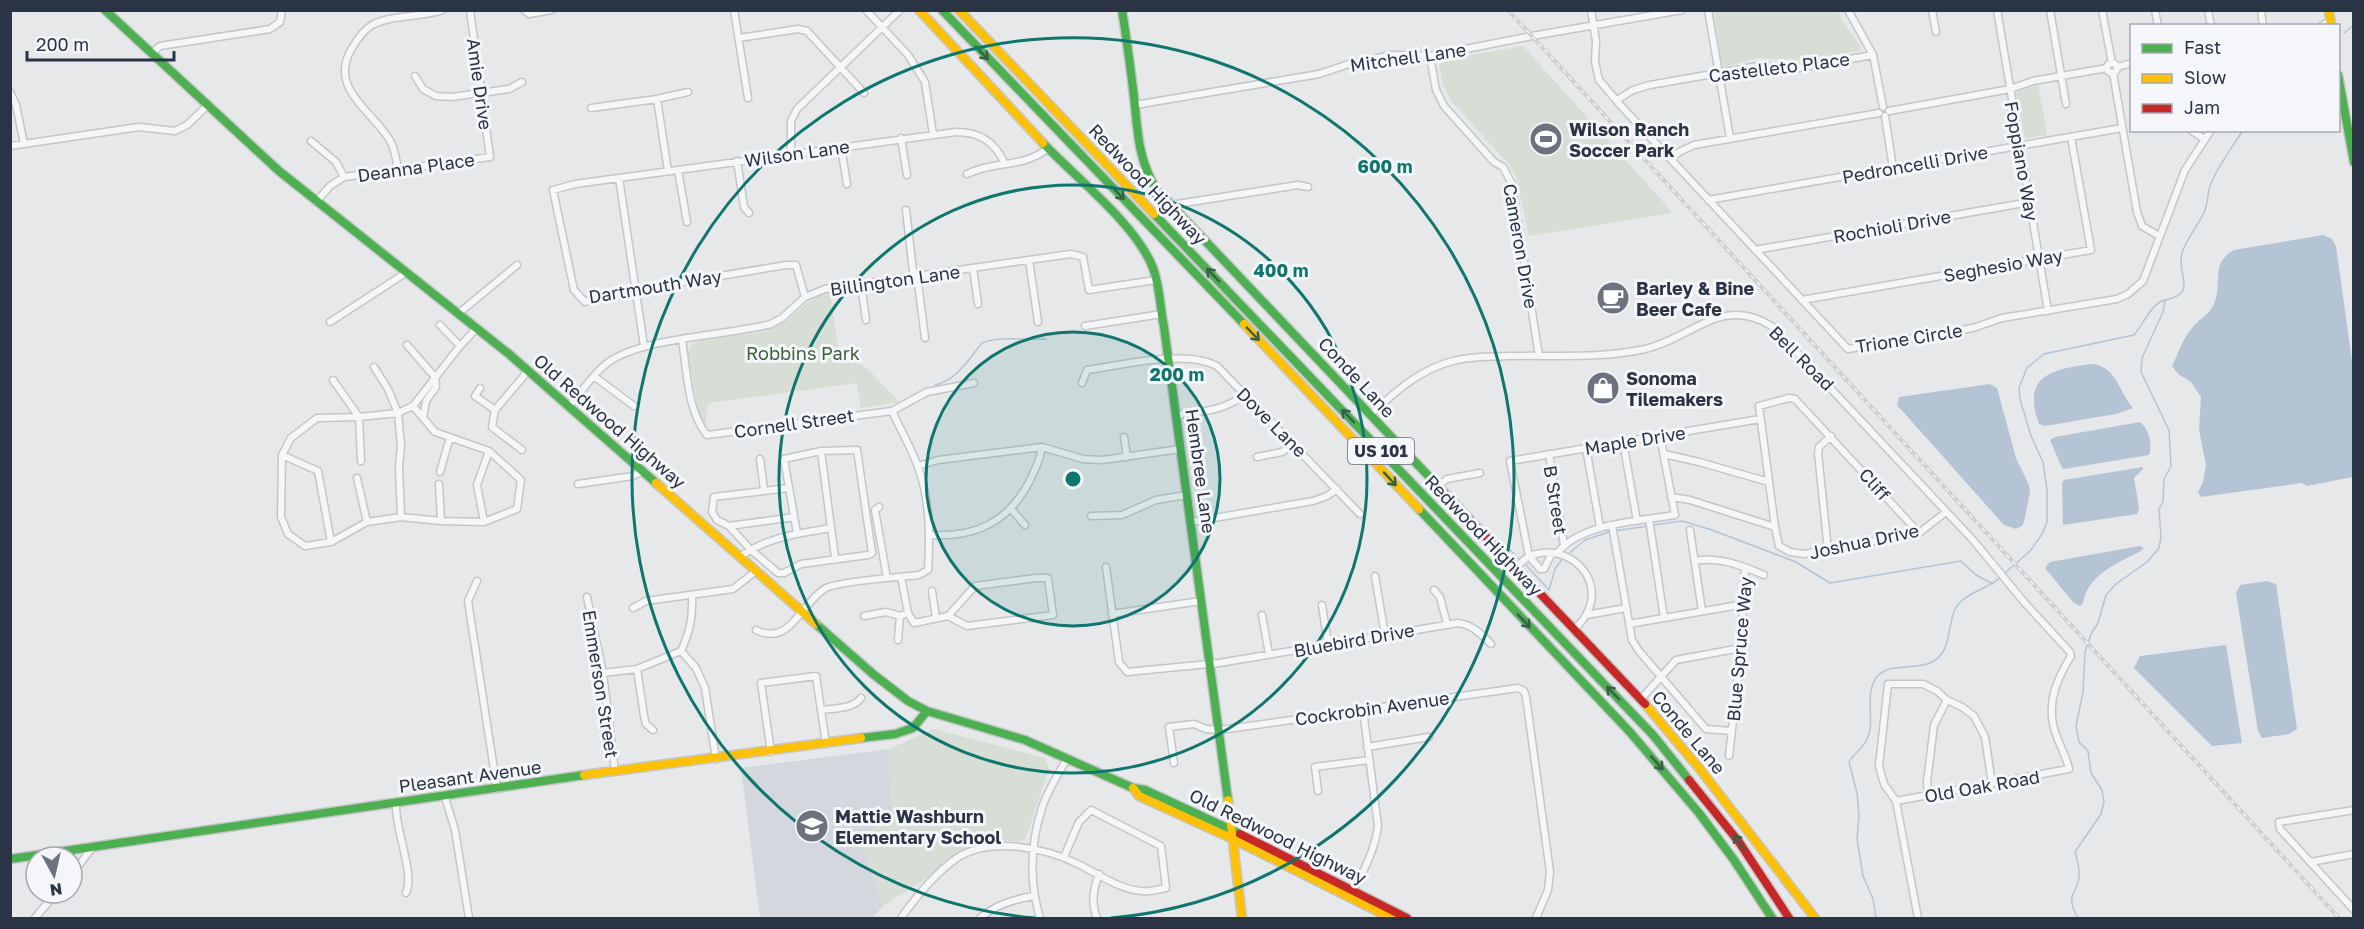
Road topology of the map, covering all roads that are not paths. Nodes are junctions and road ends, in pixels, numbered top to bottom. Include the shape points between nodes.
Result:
1 (105, 10) edge
2 (282, 10) edge
3 (443, 10) edge
4 (470, 10) edge
5 (524, 10) edge
6 (552, 10) edge
7 (734, 10) edge
8 (866, 10) edge
9 (900, 10) edge
10 (919, 10) edge
11 (942, 10) edge
12 (959, 10) edge
13 (1122, 10) edge
14 (1592, 10) edge
15 (1682, 10) edge
16 (1708, 10) edge
17 (1848, 10) edge
18 (1932, 10) edge
19 (1996, 10) edge
20 (2050, 10) edge
21 (2102, 10) edge
22 (2329, 10) edge
23 (2331, 23) edge
24 (1594, 26) junction
25 (882, 27) junction
26 (1936, 32) dead end
27 (739, 38) junction
28 (151, 54) junction
29 (1430, 56) junction
30 (1873, 56) junction
31 (2130, 64) edge
32 (840, 68) junction
33 (2112, 68) junction
34 (1719, 74) junction
35 (415, 76) dead end
36 (2061, 76) junction
37 (522, 82) dead end
38 (2340, 86) edge
39 (2010, 90) junction
40 (10, 92) edge
41 (688, 92) dead end
42 (482, 93) junction
43 (864, 93) dead end
44 (748, 98) dead end
45 (657, 99) junction
46 (1617, 100) junction
47 (2066, 104) dead end
48 (1135, 105) junction
49 (207, 106) junction
50 (591, 108) dead end
51 (1884, 112) junction
52 (2122, 128) junction
53 (2194, 132) edge
54 (2209, 132) edge
55 (933, 134) junction
56 (2071, 137) junction
57 (901, 138) junction
58 (1730, 138) junction
59 (2204, 139) junction
60 (311, 141) dead end
61 (24, 144) junction
62 (10, 146) edge
63 (2020, 146) junction
64 (841, 147) junction
65 (1048, 148) junction
66 (791, 154) junction
67 (490, 157) joint
68 (1670, 158) junction
69 (737, 161) junction
70 (2354, 162) edge
71 (1005, 164) junction
72 (1893, 168) junction
73 (398, 169) junction
74 (678, 170) junction
75 (668, 171) junction
76 (967, 174) dead end
77 (907, 175) dead end
78 (344, 177) junction
79 (619, 178) junction
80 (575, 184) joint
81 (847, 184) dead end
82 (1308, 187) dead end
83 (1708, 200) junction
84 (316, 202) junction
85 (2030, 202) junction
86 (1171, 205) junction
87 (906, 210) dead end
88 (749, 213) dead end
89 (687, 222) dead end
90 (2159, 236) junction
91 (1755, 250) junction
92 (2039, 259) junction
93 (1029, 260) junction
94 (517, 265) dead end
95 (973, 268) junction
96 (407, 272) junction
97 (916, 276) junction
98 (1156, 280) junction
99 (861, 284) junction
100 (636, 290) junction
101 (805, 297) junction
102 (1802, 300) junction
103 (978, 304) dead end
104 (2048, 311) junction
105 (459, 313) junction
106 (1162, 314) junction
107 (866, 320) dead end
108 (330, 322) dead end
109 (1038, 322) dead end
110 (440, 325) dead end
111 (1085, 326) dead end
112 (477, 327) junction
113 (926, 338) dead end
114 (682, 340) junction
115 (407, 345) dead end
116 (460, 346) junction
117 (644, 346) junction
118 (1539, 356) junction
119 (1169, 359) junction
120 (374, 367) dead end
121 (528, 371) junction
122 (435, 377) junction
123 (595, 377) junction
124 (333, 380) dead end
125 (974, 383) dead end
126 (1082, 383) dead end
127 (480, 388) dead end
128 (1245, 394) junction
129 (413, 406) junction
130 (569, 406) junction
131 (634, 406) dead end
132 (495, 410) junction
133 (892, 411) junction
134 (398, 413) junction
135 (1177, 415) junction
136 (1370, 415) junction
137 (359, 417) junction
138 (423, 418) junction
139 (1760, 419) junction
140 (1660, 436) junction
141 (1831, 436) junction
142 (450, 437) junction
143 (1124, 437) dead end
144 (1623, 442) junction
145 (1294, 444) junction
146 (1042, 447) junction
147 (1586, 448) junction
148 (522, 450) dead end
149 (1180, 450) junction
150 (489, 451) junction
151 (822, 451) junction
152 (1549, 454) junction
153 (1664, 454) junction
154 (282, 456) junction
155 (1127, 457) junction
156 (1257, 457) dead end
157 (760, 459) dead end
158 (361, 461) dead end
159 (918, 466) junction
160 (643, 471) junction
161 (440, 472) dead end
162 (1480, 473) dead end
163 (357, 478) dead end
164 (1769, 482) junction
165 (439, 484) dead end
166 (578, 484) dead end
167 (1438, 486) junction
168 (788, 488) junction
169 (1337, 489) junction
170 (764, 490) junction
171 (1186, 495) junction
172 (1671, 497) junction
173 (879, 507) dead end
174 (1012, 510) junction
175 (1946, 512) junction
176 (1360, 514) dead end
177 (1091, 516) dead end
178 (401, 517) junction
179 (794, 517) junction
180 (1649, 520) junction
181 (441, 521) junction
182 (1637, 521) junction
183 (367, 522) junction
184 (484, 522) junction
185 (1191, 522) junction
186 (1025, 525) dead end
187 (729, 526) junction
188 (1612, 526) junction
189 (1600, 527) junction
190 (1775, 527) junction
191 (831, 528) junction
192 (1690, 530) dead end
193 (797, 533) junction
194 (1919, 533) junction
195 (929, 536) junction
196 (331, 542) junction
197 (1564, 545) junction
198 (750, 549) junction
199 (1828, 550) junction
200 (1557, 553) junction
201 (740, 557) junction
202 (836, 558) junction
203 (1695, 561) junction
204 (1522, 562) junction
205 (1106, 567) dead end
206 (1745, 568) junction
207 (756, 571) junction
208 (1764, 575) dead end
209 (1375, 576) dead end
210 (901, 577) junction
211 (887, 578) junction
212 (477, 581) dead end
213 (1434, 590) dead end
214 (932, 591) dead end
215 (692, 595) junction
216 (587, 597) dead end
217 (1201, 601) junction
218 (1745, 604) junction
219 (1322, 605) dead end
220 (633, 608) dead end
221 (1626, 608) junction
222 (802, 611) junction
223 (1702, 611) junction
224 (908, 613) junction
225 (1112, 614) junction
226 (1262, 615) dead end
227 (1586, 615) junction
228 (864, 616) dead end
229 (900, 616) junction
230 (948, 616) junction
231 (936, 618) junction
232 (1664, 618) junction
233 (1447, 624) junction
234 (1629, 624) junction
235 (756, 630) dead end
236 (1574, 630) junction
237 (1385, 635) junction
238 (898, 639) dead end
239 (1328, 644) junction
240 (1491, 644) dead end
241 (1741, 648) junction
242 (681, 651) junction
243 (1269, 654) junction
244 (1210, 664) junction
245 (637, 669) junction
246 (603, 674) junction
247 (1661, 676) junction
248 (861, 698) dead end
249 (1641, 699) junction
250 (1947, 700) junction
251 (822, 710) junction
252 (1363, 710) junction
253 (927, 711) junction
254 (653, 730) dead end
255 (1220, 730) junction
256 (1732, 731) junction
257 (1429, 737) dead end
258 (826, 744) junction
259 (1367, 747) junction
260 (771, 752) junction
261 (1729, 756) dead end
262 (1067, 758) junction
263 (716, 759) junction
264 (1369, 760) junction
265 (1174, 762) dead end
266 (2068, 770) joint
267 (615, 771) junction
268 (1992, 784) junction
269 (497, 789) junction
270 (1318, 791) dead end
271 (1928, 794) junction
272 (445, 797) junction
273 (1896, 801) junction
274 (396, 804) junction
275 (2354, 810) edge
276 (1232, 834) junction
277 (1246, 845) junction
278 (1032, 848) junction
279 (91, 849) junction
280 (2354, 854) edge
281 (1064, 857) junction
282 (84, 859) edge
283 (10, 860) edge
284 (2311, 862) junction
285 (1753, 863) junction
286 (1236, 869) junction
287 (1742, 873) junction
288 (1100, 874) junction
289 (406, 893) dead end
290 (1351, 895) junction
291 (1034, 896) junction
292 (45, 905) edge
293 (2352, 908) edge
294 (34, 918) edge
295 (469, 918) edge
296 (901, 918) edge
297 (980, 918) edge
298 (1040, 918) edge
299 (1097, 918) edge
300 (1242, 918) edge
301 (1391, 918) edge
302 (1407, 918) edge
303 (1536, 918) edge
304 (1767, 918) edge
305 (1772, 918) edge
306 (1789, 918) edge
307 (1796, 918) edge
308 (1815, 918) edge
309 (1918, 918) edge

1 - 28 main road, Old Redwood Highway
2 - 28 street via 280,22 270,29 160,46
3 - 73 street via 371,26 348,55 345,84 388,138
4 - 42 street, Amie Drive
5 - 6 street via 529,14
7 - 27 street
8 - 25 street
9 - 25 street
10 - 65 main road, Hembree Lane
11 -> 287 main road, Redwood Highway / US 101 via 1629,731 1699,813
285 -> 12 main road, Redwood Highway / US 101 via 1653,735
13 - 48 main road, Conde Lane
14 - 24 street, Trione Circle
15 - 24 street, Mitchell Lane
16 - 34 street
17 - 30 street
18 - 26 street
19 - 39 street, Foppiano Way
20 - 36 street
21 - 33 street
22 - 23 main road
24 - 29 street, Mitchell Lane
24 - 46 street, Trione Circle via 1599,80
25 - 32 street
25 - 55 street via 908,55 925,82
27 - 32 street via 807,31
27 - 44 street
28 - 49 main road, Old Redwood Highway
29 - 48 street, Mitchell Lane via 1373,58 1319,74
29 - 118 street, Cameron Drive via 1436,90 1444,106 1503,167 1512,184
30 - 34 street, Castelleto Place via 1798,68 1758,66
30 - 51 street
31 - 33 street
32 - 43 street
32 - 66 street via 797,109 791,121
33 - 36 street
33 - 52 street
34 - 46 street, Castelleto Place via 1650,85
34 - 58 street
35 - 42 street via 423,89 436,96
36 - 39 street
36 - 47 street
37 - 42 street via 509,89
38 - 70 main road
39 - 51 street
39 - 63 street, Foppiano Way
40 - 61 street
41 - 45 street
42 - 67 street, Amie Drive
45 - 50 street
45 - 75 street
46 - 68 street, Trione Circle
48 - 86 main road, Conde Lane via 1142,165
49 - 61 street via 175,131 139,128
49 - 84 main road, Old Redwood Highway
51 - 58 street
51 - 72 street
52 - 56 street, Pedroncelli Drive
52 - 90 street via 2139,219 2142,226
53 - 59 street
54 - 59 street, Trione Circle
55 - 57 street, Wilson Lane
55 - 71 street, Wilson Lane via 980,135 994,145
56 - 63 street, Pedroncelli Drive
56 - 92 street, Seghesio Way via 2091,250
57 - 64 street, Wilson Lane
57 - 77 street
58 - 68 street via 1695,145
59 - 90 street, Trione Circle via 2186,170
60 - 78 street via 336,162
61 - 62 street
63 - 72 street, Pedroncelli Drive
63 - 85 street, Foppiano Way
64 - 66 street, Wilson Lane
64 - 81 street
65 - 71 street via 1033,159
65 - 98 main road, Hembree Lane via 1138,241
66 - 69 street, Wilson Lane
67 - 73 street, Deanna Place
68 - 83 street, Trione Circle
69 - 74 street, Wilson Lane
69 - 88 street via 744,207
71 - 76 street
72 - 83 street, Pedroncelli Drive
73 - 78 street, Deanna Place
74 - 75 street, Wilson Lane
74 - 89 street
75 - 79 street, Wilson Lane
78 - 84 street, Deanna Place
79 - 80 street, Wilson Lane
79 - 100 street
80 - 100 street, Dartmouth Way via 553,190 574,291 585,302
82 - 86 street via 1298,185
83 - 91 street, Trione Circle
84 - 96 main road, Old Redwood Highway
85 - 91 street, Rochioli Drive
85 - 92 street, Foppiano Way
86 - 136 main road, Conde Lane
87 - 97 street
90 - 104 street, Trione Circle via 2143,281 2128,294
91 - 102 street, Trione Circle
92 - 102 street, Seghesio Way
92 - 104 street, Foppiano Way
93 - 95 street, Billington Lane
93 - 98 street, Billington Lane via 1071,254 1083,257 1089,290
93 - 109 street
94 - 105 street
95 - 97 street, Billington Lane
95 - 103 street
96 - 105 main road, Old Redwood Highway
96 - 108 street
97 - 99 street, Billington Lane
97 - 113 street
98 - 106 main road, Hembree Lane
99 - 101 street, Billington Lane via 825,289
99 - 107 street
100 - 101 street, Dartmouth Way via 796,265
100 - 117 street
101 - 114 street, Billington Lane via 771,324
102 - 104 street, Trione Circle via 1848,349
105 - 112 main road, Old Redwood Highway
106 - 111 street
106 - 119 main road, Hembree Lane
110 - 116 street
112 - 116 street
112 - 121 main road, Old Redwood Highway
114 - 117 street, Billington Lane
114 - 133 street, Cornell Street via 694,405 707,435
115 - 122 street
116 - 122 street
117 - 123 street, Billington Lane via 617,357
118 - 136 street, Bell Road via 1470,358 1442,364 1407,383
118 - 175 street, Bell Road via 1637,351 1719,317 1757,318 1781,333
119 - 126 street via 1087,370
119 - 128 street, Dove Lane via 1206,360
119 - 135 main road, Hembree Lane
120 - 134 street
121 - 130 main road, Old Redwood Highway
121 - 132 street
122 - 129 street
122 - 138 street via 436,387 426,401
123 - 130 street, Billington Lane
123 - 131 street
124 - 137 street
125 - 133 street, Cornell Street via 927,392
127 - 132 street via 475,396
128 - 135 street via 1229,405
128 - 145 street, Dove Lane
129 - 134 street
129 - 138 street
130 - 160 main road, Old Redwood Highway
132 - 148 street via 492,427
133 - 159 street
134 - 137 street
134 - 178 street
135 - 149 main road, Hembree Lane
136 - 167 main road, Conde Lane
137 - 154 street via 317,418 291,438
137 - 158 street
138 - 142 street via 435,432
139 - 140 street, Maple Drive
139 - 141 street, Cliff via 1759,406 1795,399
139 - 164 street
140 - 144 street, Maple Drive
140 - 153 street
141 - 194 street, Cliff
141 - 199 street via 1819,447 1818,463
142 - 150 street
142 - 161 street
143 - 155 street
144 - 147 street, Maple Drive
144 - 182 street
145 - 156 street via 1282,452
145 - 169 street, Dove Lane
146 - 155 street via 1083,459
146 - 159 street
146 - 174 street via 1039,463
147 - 152 street, Maple Drive
147 - 189 street
149 - 155 street
149 - 171 main road, Hembree Lane
150 - 184 street via 477,485
150 - 184 street via 521,480 517,509
151 - 168 street via 784,459
151 - 191 street
151 - 202 street via 858,450 872,553
152 - 197 street, B Street
152 - 204 street, Maple Drive via 1510,461
153 - 164 street
153 - 172 street
154 - 196 street via 318,471
154 - 196 street via 281,517 288,534 305,546
157 - 170 street
159 - 195 street
160 - 166 street
160 - 201 main road, Old Redwood Highway
162 - 167 street via 1447,479
163 - 183 street
164 - 190 street
165 - 181 street
167 - 204 main road, Conde Lane
168 - 170 street
168 - 179 street
169 - 176 street, Dove Lane
169 - 185 street via 1313,501
170 - 187 street via 714,497 712,512
171 - 177 street via 1156,500 1122,514
171 - 185 main road, Hembree Lane
172 - 180 street via 1675,515
172 - 190 street
173 - 211 street via 875,510
174 - 186 street
174 - 195 street via 980,529
175 - 194 street, Joshua Drive
175 - 266 street, Bell Road via 2068,649 2071,656 2058,676 2052,701 2053,724
178 - 181 street
178 - 183 street
179 - 187 street
179 - 193 street
180 - 182 street
180 - 232 street
181 - 184 street
182 - 188 street
183 - 196 street
185 - 217 main road, Hembree Lane
187 - 198 street
188 - 189 street
188 - 221 street
189 - 197 street
190 - 199 street, Joshua Drive via 1779,546 1790,552
191 - 193 street
191 - 202 street
192 - 203 street
193 - 198 street
194 - 199 street, Joshua Drive
195 - 210 street via 928,570
197 - 200 street
198 - 201 street
198 - 202 street via 773,570 784,573 801,564
200 - 204 street
200 - 204 street via 1544,569
200 - 227 street via 1570,558 1588,575 1591,599
201 - 207 main road, Old Redwood Highway
203 - 206 street via 1706,559
203 - 223 street
204 - 236 main road, Conde Lane
205 - 225 street
206 - 208 street
206 - 218 street, Blue Spruce Way
207 - 215 street via 733,589
207 - 222 main road, Old Redwood Highway
209 - 237 street
210 - 211 street
210 - 224 street
211 - 222 street via 826,588
212 - 269 street via 468,601
213 - 233 street via 1440,597
214 - 231 street
215 - 220 street via 646,601
215 - 242 street via 693,613
216 - 246 street, Emmerson Street
217 - 225 street
217 - 244 main road, Hembree Lane
218 - 223 street
218 - 241 street, Blue Spruce Way
219 - 239 street
221 - 227 street
221 - 234 street
222 - 235 street via 782,631 764,634
222 - 253 main road, Old Redwood Highway via 890,688
223 - 232 street
224 - 229 street
224 - 231 street via 914,623
225 - 244 street, Bluebird Drive via 1119,662 1127,672
226 - 243 street
227 - 236 street
228 - 229 street via 886,612
229 - 238 street
230 - 230 street via 967,626 1053,615 1048,578 975,586
230 - 231 street
232 - 234 street
233 - 237 street, Bluebird Drive
233 - 240 street, Bluebird Drive via 1467,624
234 - 247 street via 1632,639
236 - 249 main road, Conde Lane
237 - 239 street, Bluebird Drive
239 - 243 street, Bluebird Drive
241 - 247 street via 1676,660
241 - 256 street, Blue Spruce Way
242 - 245 street
242 - 263 street via 696,668 705,688
243 - 244 street, Bluebird Drive
244 - 255 main road, Hembree Lane
245 - 246 street
245 - 254 street via 646,724
246 - 267 street, Emmerson Street
247 - 249 street
247 - 256 street via 1706,729
248 - 251 street via 850,706
249 - 308 main road, Conde Lane
250 - 268 street via 1962,707 1981,725
250 - 271 street via 1932,732
250 - 273 street via 1923,684 1888,684 1879,766 1884,784
251 - 258 street
251 - 260 street via 816,676 761,683
252 - 255 street, Cockrobin Avenue
252 - 259 street
252 - 303 street, Cockrobin Avenue via 1518,688 1524,691 1550,872 1548,890
253 - 258 main road, Pleasant Avenue via 920,722 906,731
253 - 262 main road, Old Redwood Highway via 1003,732
255 - 265 street, Cockrobin Avenue via 1194,724 1169,727
255 - 276 main road, Hembree Lane
256 - 261 street, Blue Spruce Way
257 - 259 street
258 - 260 main road, Pleasant Avenue
259 - 264 street
260 - 263 main road, Pleasant Avenue
262 - 276 main road, Old Redwood Highway via 1133,788 1139,796
262 - 278 street via 1042,806
263 - 267 main road, Pleasant Avenue
264 - 270 street via 1315,767
264 - 290 street via 1377,839
266 - 268 street, Old Oak Road
267 - 269 main road, Pleasant Avenue
268 - 271 street, Old Oak Road
269 - 272 main road, Pleasant Avenue
271 - 273 street, Old Oak Road
272 - 274 main road, Pleasant Avenue
272 - 295 street via 455,830
273 - 309 street
274 - 279 main road, Pleasant Avenue
274 - 289 street via 396,824 410,873
275 - 284 street via 2279,822 2280,829
276 - 277 main road, Old Redwood Highway
276 - 286 main road, Hembree Lane
276 - 290 main road, Old Redwood Highway
277 - 286 main road
277 - 290 main road, Old Redwood Highway
278 - 281 street
278 - 291 street
278 - 296 street via 991,847 957,858 923,890
279 - 282 street
279 - 283 main road, Pleasant Avenue
280 - 284 street
281 - 288 street
281 - 288 street via 1079,822 1091,810 1161,846 1166,888 1147,892 1125,887
284 - 293 street
285 - 306 main road, Redwood Highway / US 101
285 - 307 main road
286 - 300 main road, Hembree Lane
287 - 304 main road
287 - 305 main road, Redwood Highway / US 101
288 - 299 street via 1093,894
290 - 301 main road, Old Redwood Highway
290 - 302 main road, Old Redwood Highway
291 - 297 street via 1007,902
291 - 298 street
292 - 294 street

